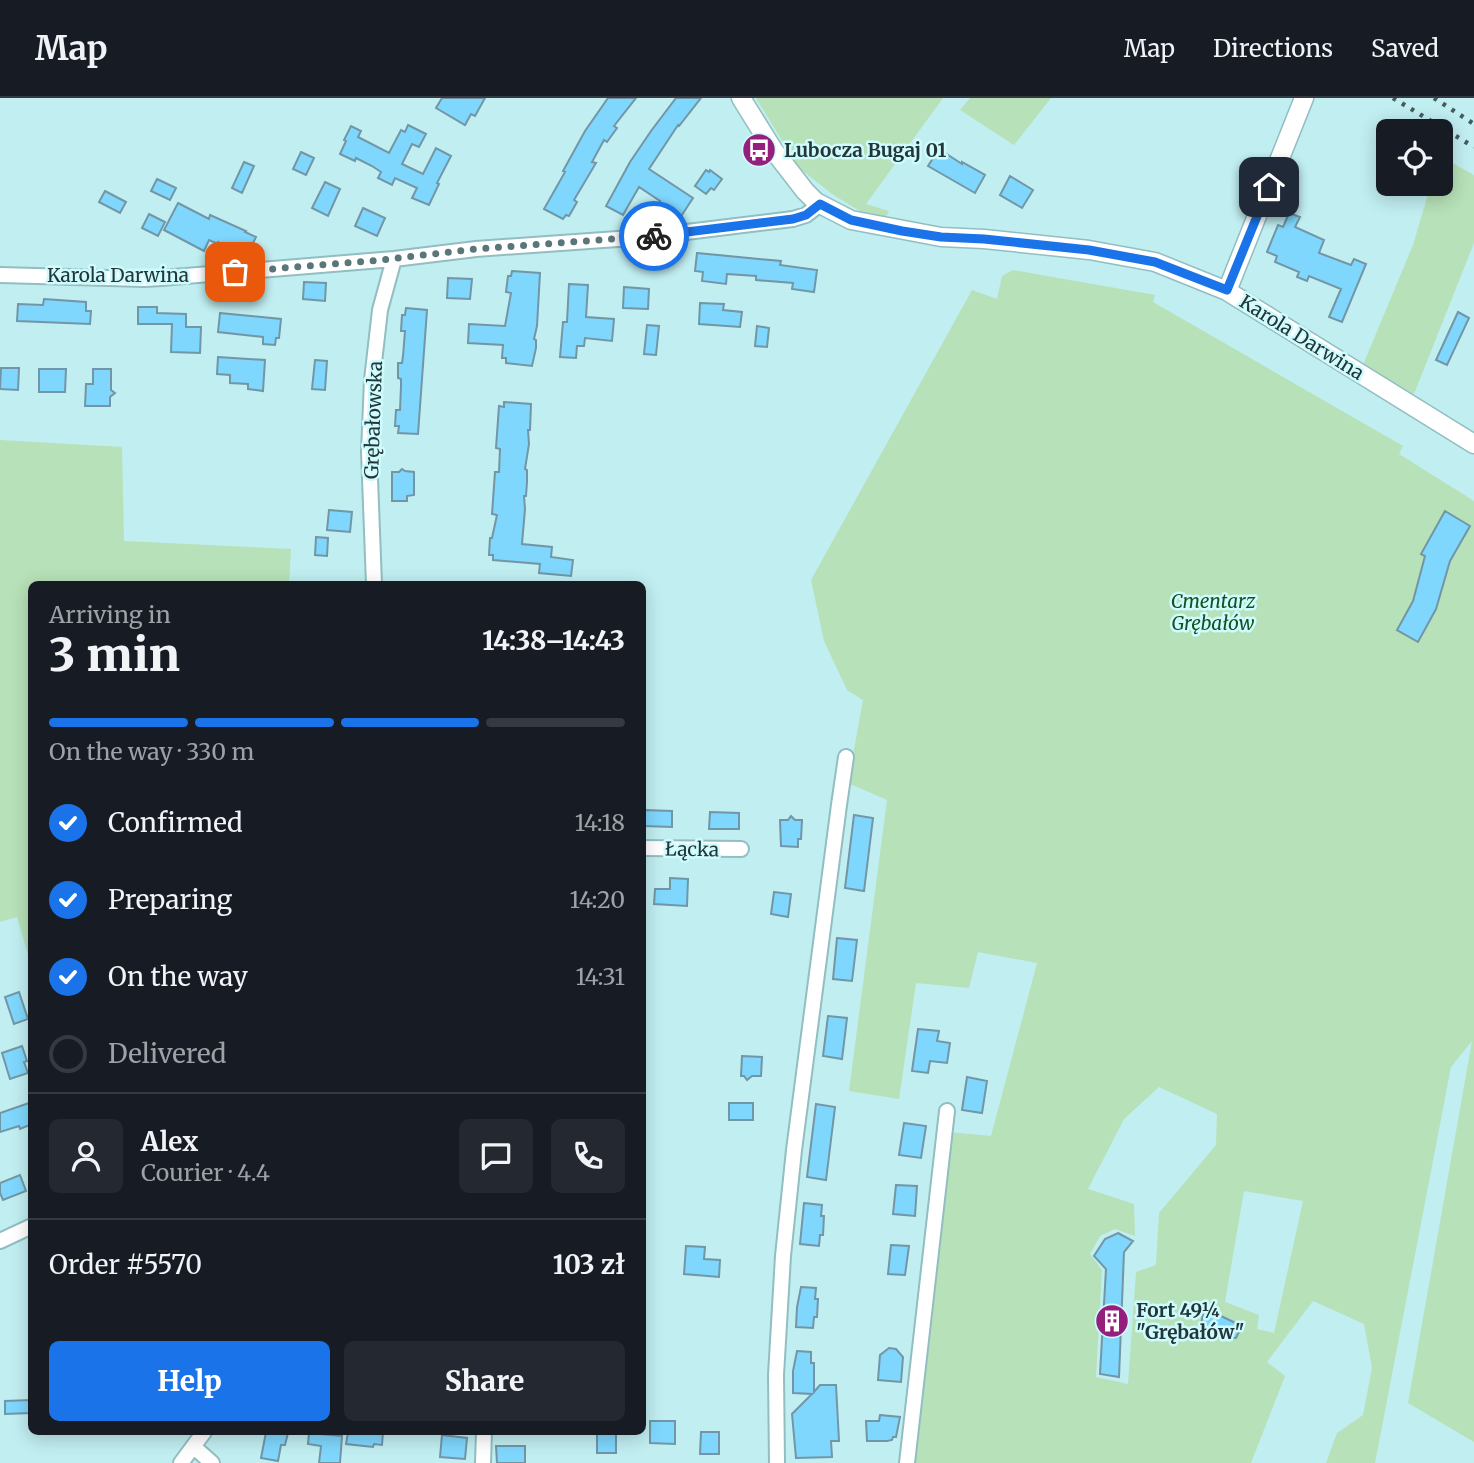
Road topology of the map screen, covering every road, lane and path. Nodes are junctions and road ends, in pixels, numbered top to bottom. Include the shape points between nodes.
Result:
1 (741, 98) edge
2 (1304, 98) edge
3 (820, 204) junction
4 (394, 259) junction
5 (0, 275) edge
6 (1227, 290) junction
7 (1474, 444) edge
8 (374, 581) edge
9 (846, 757) dead end
10 (646, 848) edge
11 (741, 849) dead end
12 (947, 1111) dead end
13 (28, 1228) edge
14 (0, 1241) edge
15 (202, 1435) edge
16 (484, 1435) edge
17 (194, 1447) junction
18 (181, 1463) edge
19 (212, 1463) edge
20 (483, 1463) edge
21 (777, 1463) edge
22 (907, 1463) edge

1 - 3 street via 793,179
2 - 6 street
3 - 4 street, Karola Darwina via 793,219
3 - 6 street, Karola Darwina via 851,220 902,231 1089,250 1155,262
4 - 5 street, Karola Darwina via 144,279
4 - 8 street, Grębałowska via 380,310 372,380 369,452
6 - 7 street, Karola Darwina
9 - 21 street via 783,1256 776,1375
10 - 11 street, Łącka
12 - 22 street
13 - 14 street
15 - 17 street
16 - 20 street
17 - 18 street
17 - 19 street

